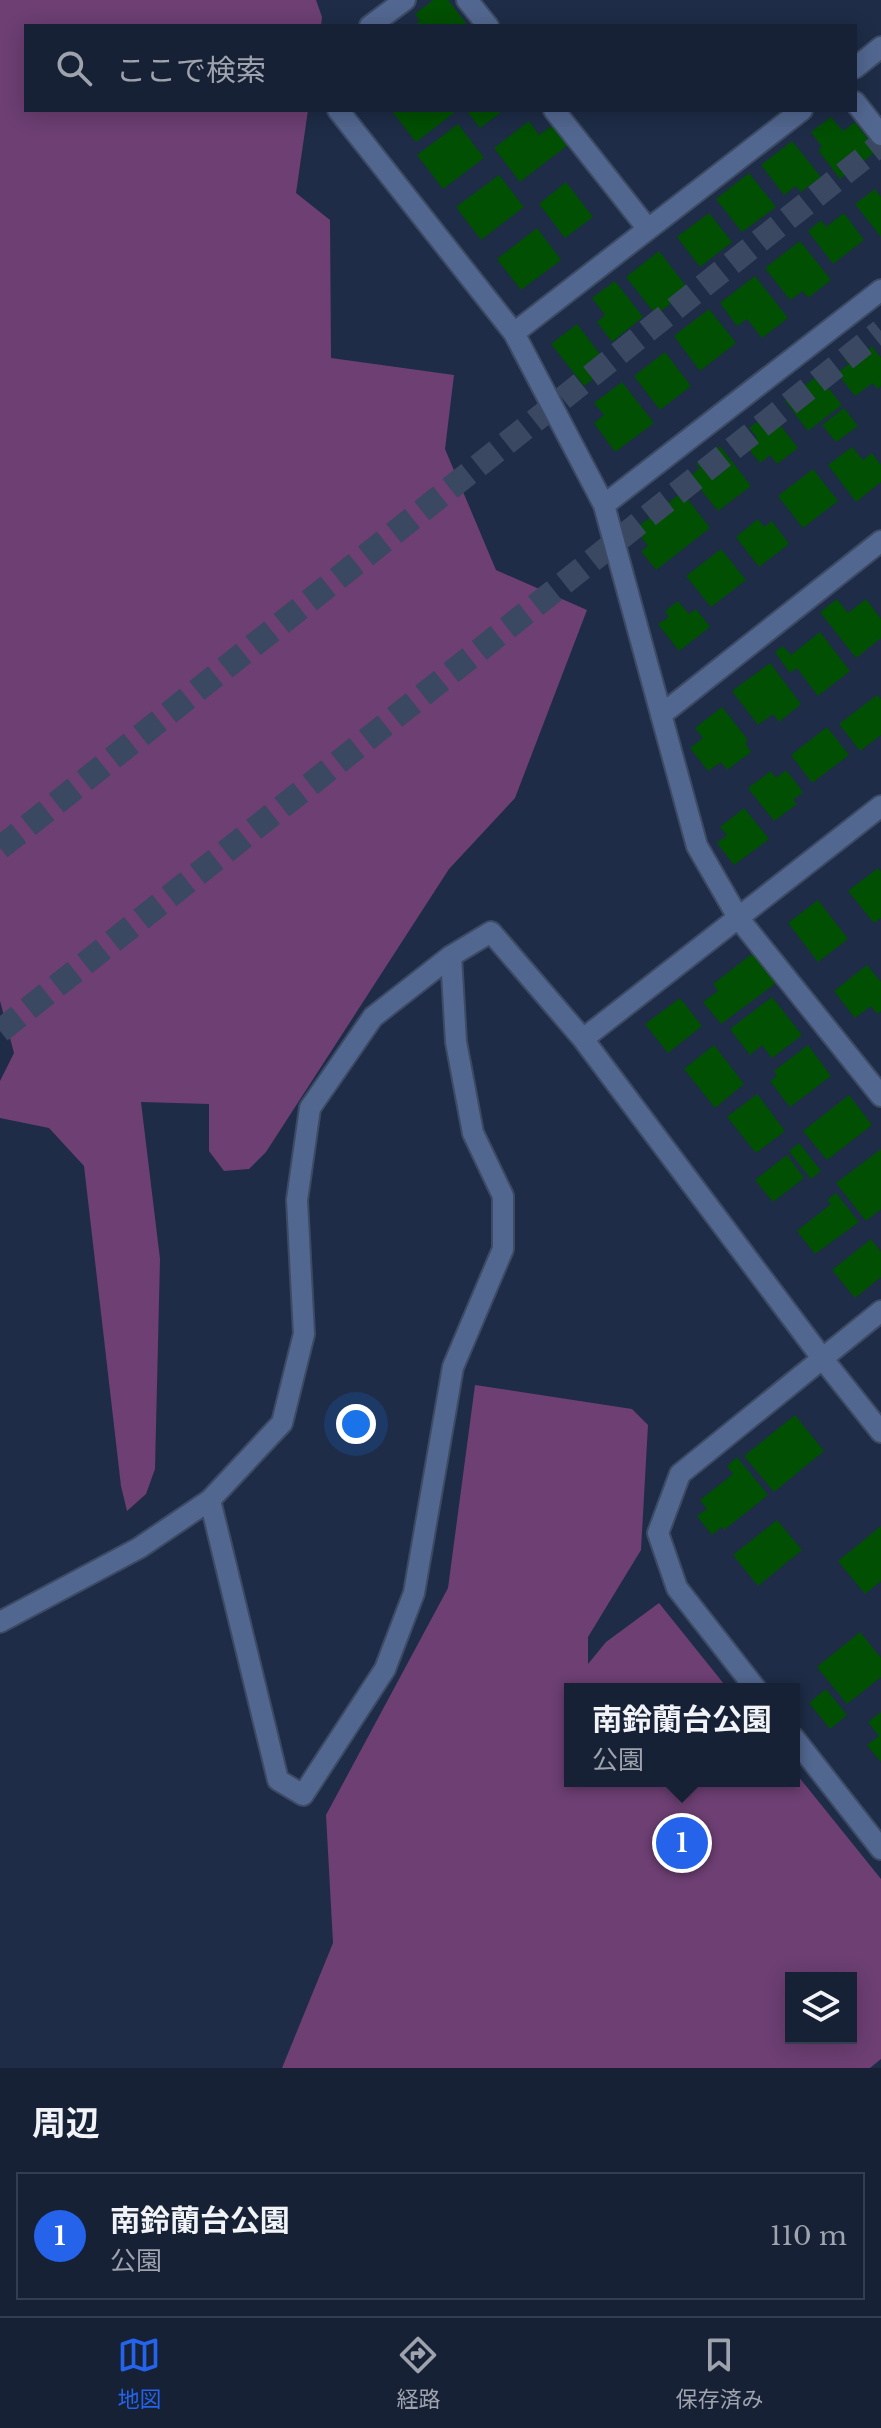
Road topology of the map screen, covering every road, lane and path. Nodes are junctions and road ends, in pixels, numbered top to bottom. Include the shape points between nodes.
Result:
1 (405, 0) edge
2 (467, 0) edge
3 (373, 24) edge
4 (486, 24) edge
5 (881, 47) edge
6 (857, 66) edge
7 (857, 105) edge
8 (340, 112) edge
9 (556, 112) edge
10 (799, 112) edge
11 (881, 135) edge
12 (648, 229) junction
13 (881, 290) edge
14 (514, 333) junction
15 (604, 505) junction
16 (881, 541) edge
17 (661, 715) junction
18 (881, 806) edge
19 (739, 919) junction
20 (451, 956) junction
21 (583, 1039) junction
22 (874, 1073) edge
23 (881, 1096) edge
24 (881, 1311) edge
25 (822, 1358) junction
26 (881, 1432) edge
27 (210, 1500) junction
28 (0, 1622) edge
29 (751, 1683) edge
30 (800, 1746) edge
31 (881, 1849) edge

1 - 3 street
2 - 4 street
5 - 6 street
7 - 11 street
8 - 14 street
9 - 12 street
10 - 12 street
12 - 14 street
13 - 15 street
14 - 15 street
15 - 17 street
16 - 17 street
17 - 19 street via 697,846
18 - 19 street
19 - 21 street
19 - 22 street
20 - 21 street via 491,932
20 - 27 street via 373,1017 310,1108 297,1200 304,1334 282,1423
20 - 27 street via 456,1042 473,1133 503,1196 503,1249 453,1367 414,1593 385,1669 303,1795 278,1780
21 - 25 street
22 - 23 street
24 - 25 street
25 - 26 street
25 - 29 street via 680,1474 658,1533 677,1588
27 - 28 street via 139,1548
30 - 31 street

